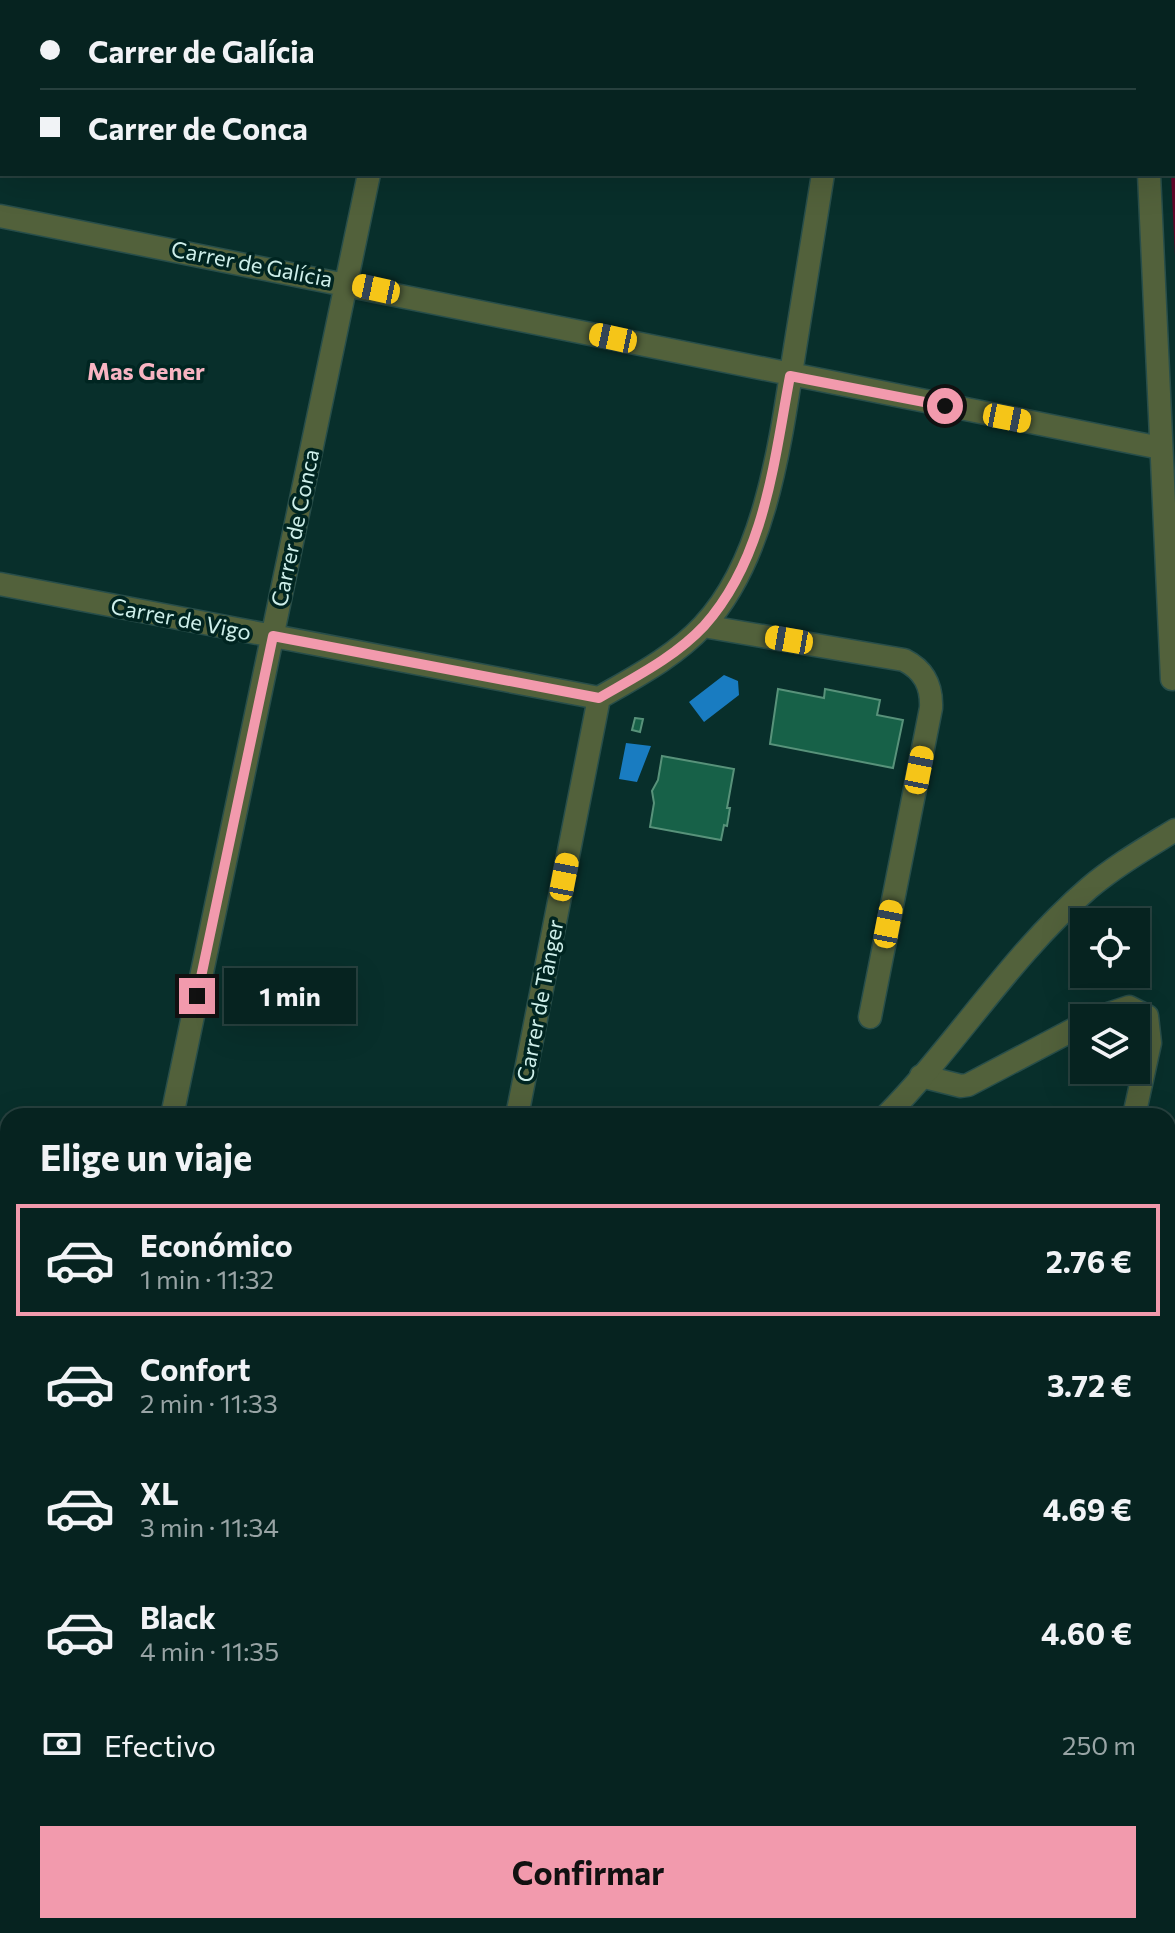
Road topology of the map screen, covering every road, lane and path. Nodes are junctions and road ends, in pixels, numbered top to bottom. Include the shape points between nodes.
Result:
1 (369, 176) edge
2 (823, 176) edge
3 (1149, 176) edge
4 (0, 216) edge
5 (346, 283) junction
6 (790, 376) junction
7 (1161, 448) junction
8 (0, 584) edge
9 (703, 626) junction
10 (273, 636) junction
11 (1172, 679) dead end
12 (599, 698) junction
13 (1175, 830) edge
14 (870, 1017) dead end
15 (1070, 1031) edge
16 (921, 1076) junction
17 (1141, 1084) edge
18 (174, 1108) edge
19 (519, 1108) edge
20 (893, 1108) edge
21 (1136, 1108) edge

1 - 5 street, Carrer de Conca
2 - 6 street
3 - 7 street
4 - 5 street, Carrer de Galícia
5 - 6 street, Carrer de Galícia
5 - 10 street, Carrer de Conca
6 - 7 street, Carrer de Galícia
6 - 9 street via 770,488 752,546
7 - 11 street
8 - 10 street, Carrer de Vigo
9 - 12 street via 656,665
9 - 14 street via 904,660 925,677 931,708
10 - 12 street, Carrer de Vigo
10 - 18 street, Carrer de Conca
12 - 19 street, Carrer de Tànger
13 - 16 street via 1110,873 1064,912
15 - 16 street via 968,1085
16 - 20 street
17 - 21 street

